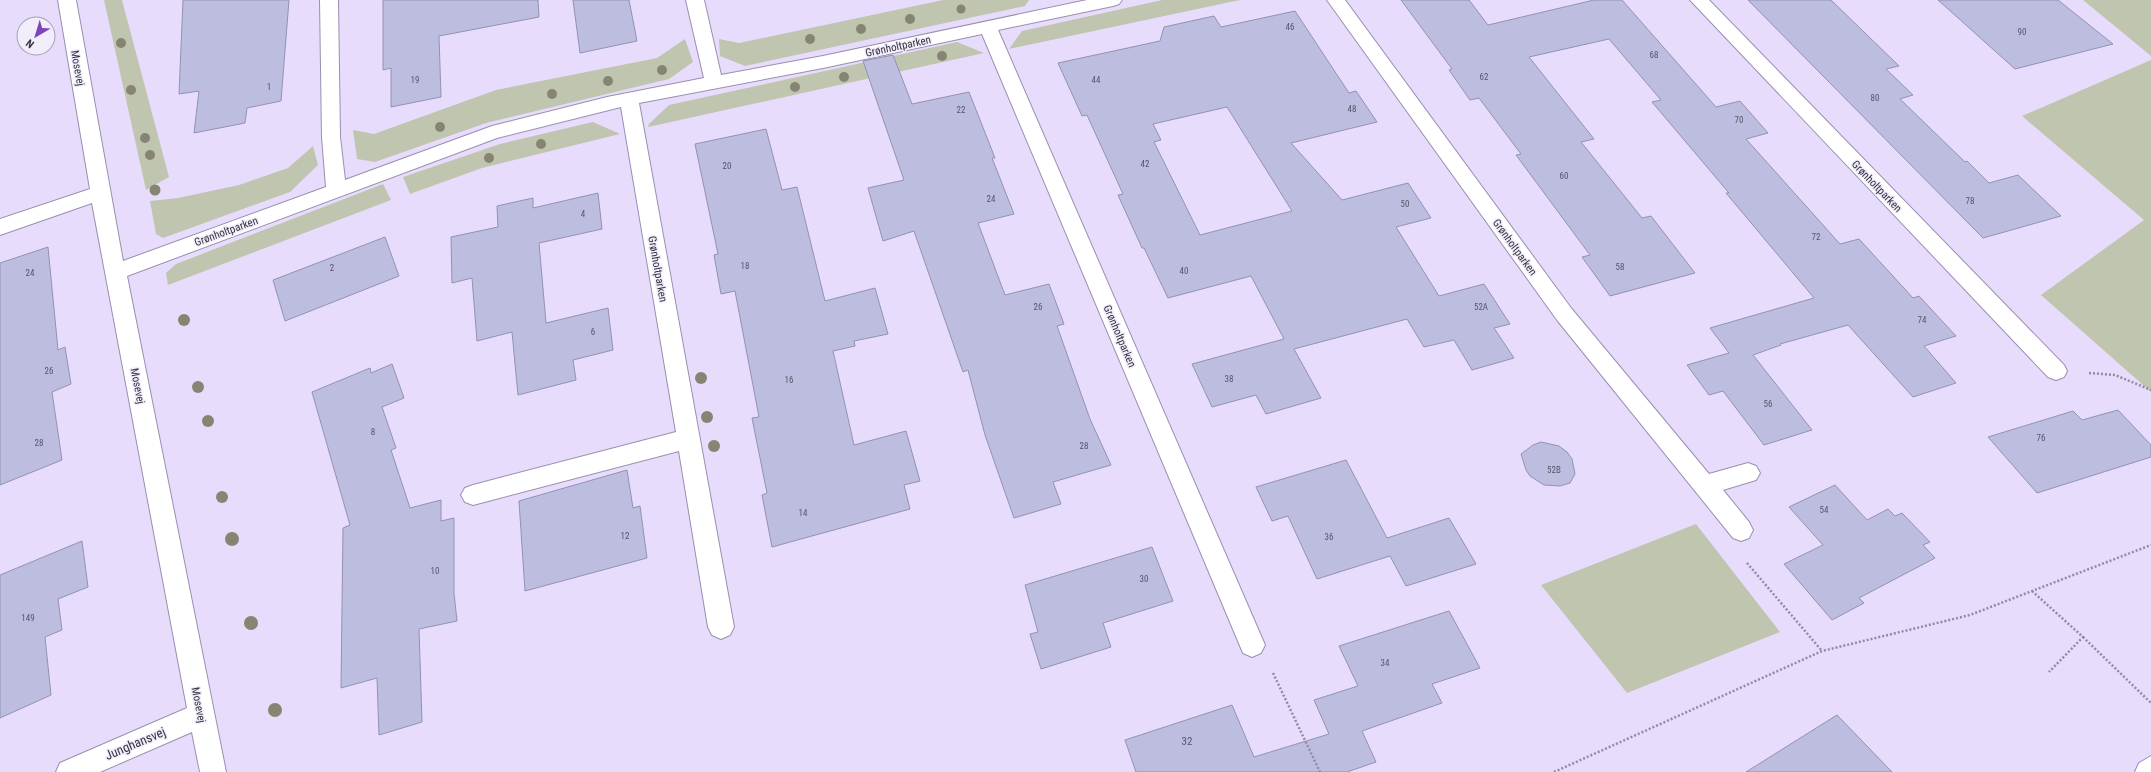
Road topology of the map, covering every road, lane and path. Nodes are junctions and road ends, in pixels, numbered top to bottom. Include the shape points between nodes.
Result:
1 (67, 0) edge
2 (329, 0) edge
3 (695, 0) edge
4 (1113, 0) edge
5 (1336, 0) edge
6 (1699, 0) edge
7 (1057, 6) edge
8 (988, 26) junction
9 (714, 83) junction
10 (629, 99) junction
11 (336, 190) junction
12 (100, 192) junction
13 (0, 227) edge
14 (115, 272) junction
15 (2056, 371) joint
16 (2151, 390) edge
17 (687, 439) junction
18 (1748, 473) dead end
19 (1705, 486) junction
20 (473, 495) dead end
21 (1742, 530) joint
22 (2151, 545) edge
23 (2032, 591) junction
24 (720, 627) dead end
25 (2083, 637) junction
26 (1252, 644) joint
27 (1822, 651) junction
28 (2049, 672) dead end
29 (2151, 703) edge
30 (201, 715) junction
31 (2151, 769) edge
32 (69, 772) edge
33 (213, 772) edge
34 (1320, 772) edge
35 (1554, 772) edge
36 (2148, 772) edge

1 - 12 street, Mosevej
2 - 11 street via 331,137
3 - 9 street
4 - 7 street, Grønholtparken
5 - 19 street, Grønholtparken via 1564,314
6 - 15 street, Grønholtparken
7 - 8 street, Grønholtparken
8 - 9 street, Grønholtparken
8 - 26 street, Grønholtparken
9 - 10 street, Grønholtparken
10 - 11 street, Grønholtparken via 492,133
10 - 17 street, Grønholtparken
11 - 14 street, Grønholtparken
12 - 13 street
12 - 14 street, Mosevej
14 - 30 street, Mosevej
15 - 16 path via 2115,375
17 - 20 street
17 - 24 street, Grønholtparken
18 - 19 street
19 - 21 street, Grønholtparken
21 - 27 path via 1745,561
22 - 23 path
23 - 25 path
23 - 27 path via 1970,615
25 - 28 path
25 - 29 path
26 - 34 path via 1268,661
27 - 35 path
30 - 32 street, Junghansvej
30 - 33 street, Mosevej
31 - 36 street

